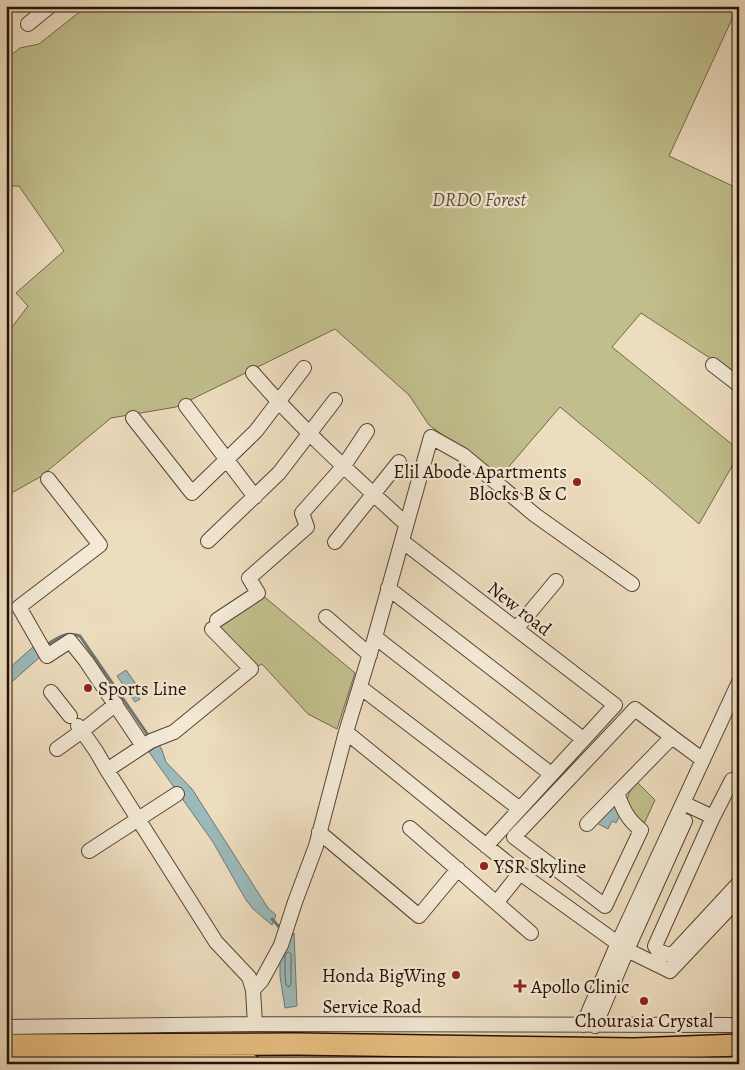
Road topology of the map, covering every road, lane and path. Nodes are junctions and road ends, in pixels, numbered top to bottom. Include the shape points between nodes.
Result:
1 (50, 6) edge
2 (28, 24) dead end
3 (712, 365) dead end
4 (304, 368) dead end
5 (253, 373) dead end
6 (739, 385) edge
7 (335, 400) dead end
8 (278, 403) junction
9 (186, 406) dead end
10 (133, 418) dead end
11 (367, 431) dead end
12 (310, 434) junction
13 (227, 460) junction
14 (400, 462) dead end
15 (343, 467) junction
16 (48, 479) dead end
17 (374, 494) junction
18 (255, 497) junction
19 (406, 524) junction
20 (208, 541) dead end
21 (402, 541) junction
22 (335, 542) dead end
23 (556, 581) dead end
24 (632, 584) dead end
25 (388, 588) junction
26 (326, 617) dead end
27 (516, 629) junction
28 (375, 637) junction
29 (370, 655) junction
30 (739, 682) edge
31 (360, 687) junction
32 (51, 692) dead end
33 (739, 701) edge
34 (116, 704) junction
35 (77, 724) junction
36 (346, 732) junction
37 (672, 737) junction
38 (583, 739) junction
39 (147, 743) junction
40 (57, 749) dead end
41 (703, 760) junction
42 (106, 770) junction
43 (550, 774) junction
44 (732, 780) dead end
45 (618, 793) junction
46 (177, 794) dead end
47 (687, 805) junction
48 (520, 808) junction
49 (713, 817) junction
50 (139, 819) junction
51 (587, 824) dead end
52 (410, 828) dead end
53 (319, 832) junction
54 (486, 846) junction
55 (89, 851) dead end
56 (458, 870) junction
57 (520, 873) junction
58 (739, 883) edge
59 (739, 898) edge
60 (496, 902) junction
61 (531, 933) dead end
62 (623, 946) junction
63 (253, 990) junction
64 (255, 1024) junction
65 (739, 1025) edge
66 (589, 1026) junction
67 (6, 1028) edge
68 (294, 1034) junction
69 (6, 1045) edge
70 (739, 1045) edge
71 (6, 1063) edge
72 (204, 1064) edge
73 (249, 1064) edge

1 - 2 street
3 - 6 street
4 - 8 street
5 - 8 street
7 - 12 street
8 - 12 street
8 - 13 street
9 - 13 street
10 - 13 street via 192,493
11 - 15 street
12 - 15 street
12 - 18 street
13 - 18 street
14 - 17 street
15 - 17 street
15 - 39 street via 302,513 307,527 250,578 258,592 214,624 251,668 174,732
16 - 34 street via 100,545 18,607 47,656 70,641
17 - 19 street
17 - 22 street
18 - 20 street
19 - 21 street
19 - 24 street via 431,437 463,455 535,514
21 - 25 street
21 - 27 street, New road
23 - 27 street
25 - 28 street
25 - 38 street
26 - 29 street
27 - 38 street, New road via 615,705
28 - 29 street
28 - 43 street
29 - 31 street
30 - 41 street
31 - 36 street
31 - 48 street
32 - 35 street
33 - 47 street
34 - 35 street
34 - 39 street
35 - 40 street
35 - 42 street
36 - 53 street
36 - 54 street
37 - 41 street
37 - 45 street
37 - 45 street via 635,709 514,837 605,906 640,830 624,812
38 - 43 street
39 - 42 street
41 - 47 street
42 - 50 street
43 - 48 street
44 - 49 street
45 - 51 street
46 - 50 street
47 - 49 street
47 - 62 street
48 - 54 street
49 - 58 street via 655,946 658,951 670,955 675,952
50 - 55 street
50 - 63 street via 216,942 249,977
52 - 56 street
53 - 56 street via 419,916
53 - 63 street via 281,945
54 - 57 street
56 - 60 street
57 - 60 street
57 - 62 street
59 - 62 street via 670,971
60 - 61 street
62 - 66 street
63 - 64 street
64 - 67 street, Service Road
64 - 68 street, Service Road
65 - 66 street, Service Road
66 - 68 street, Service Road
68 - 69 highway
68 - 70 highway via 625,1049
71 - 72 highway
72 - 73 highway

